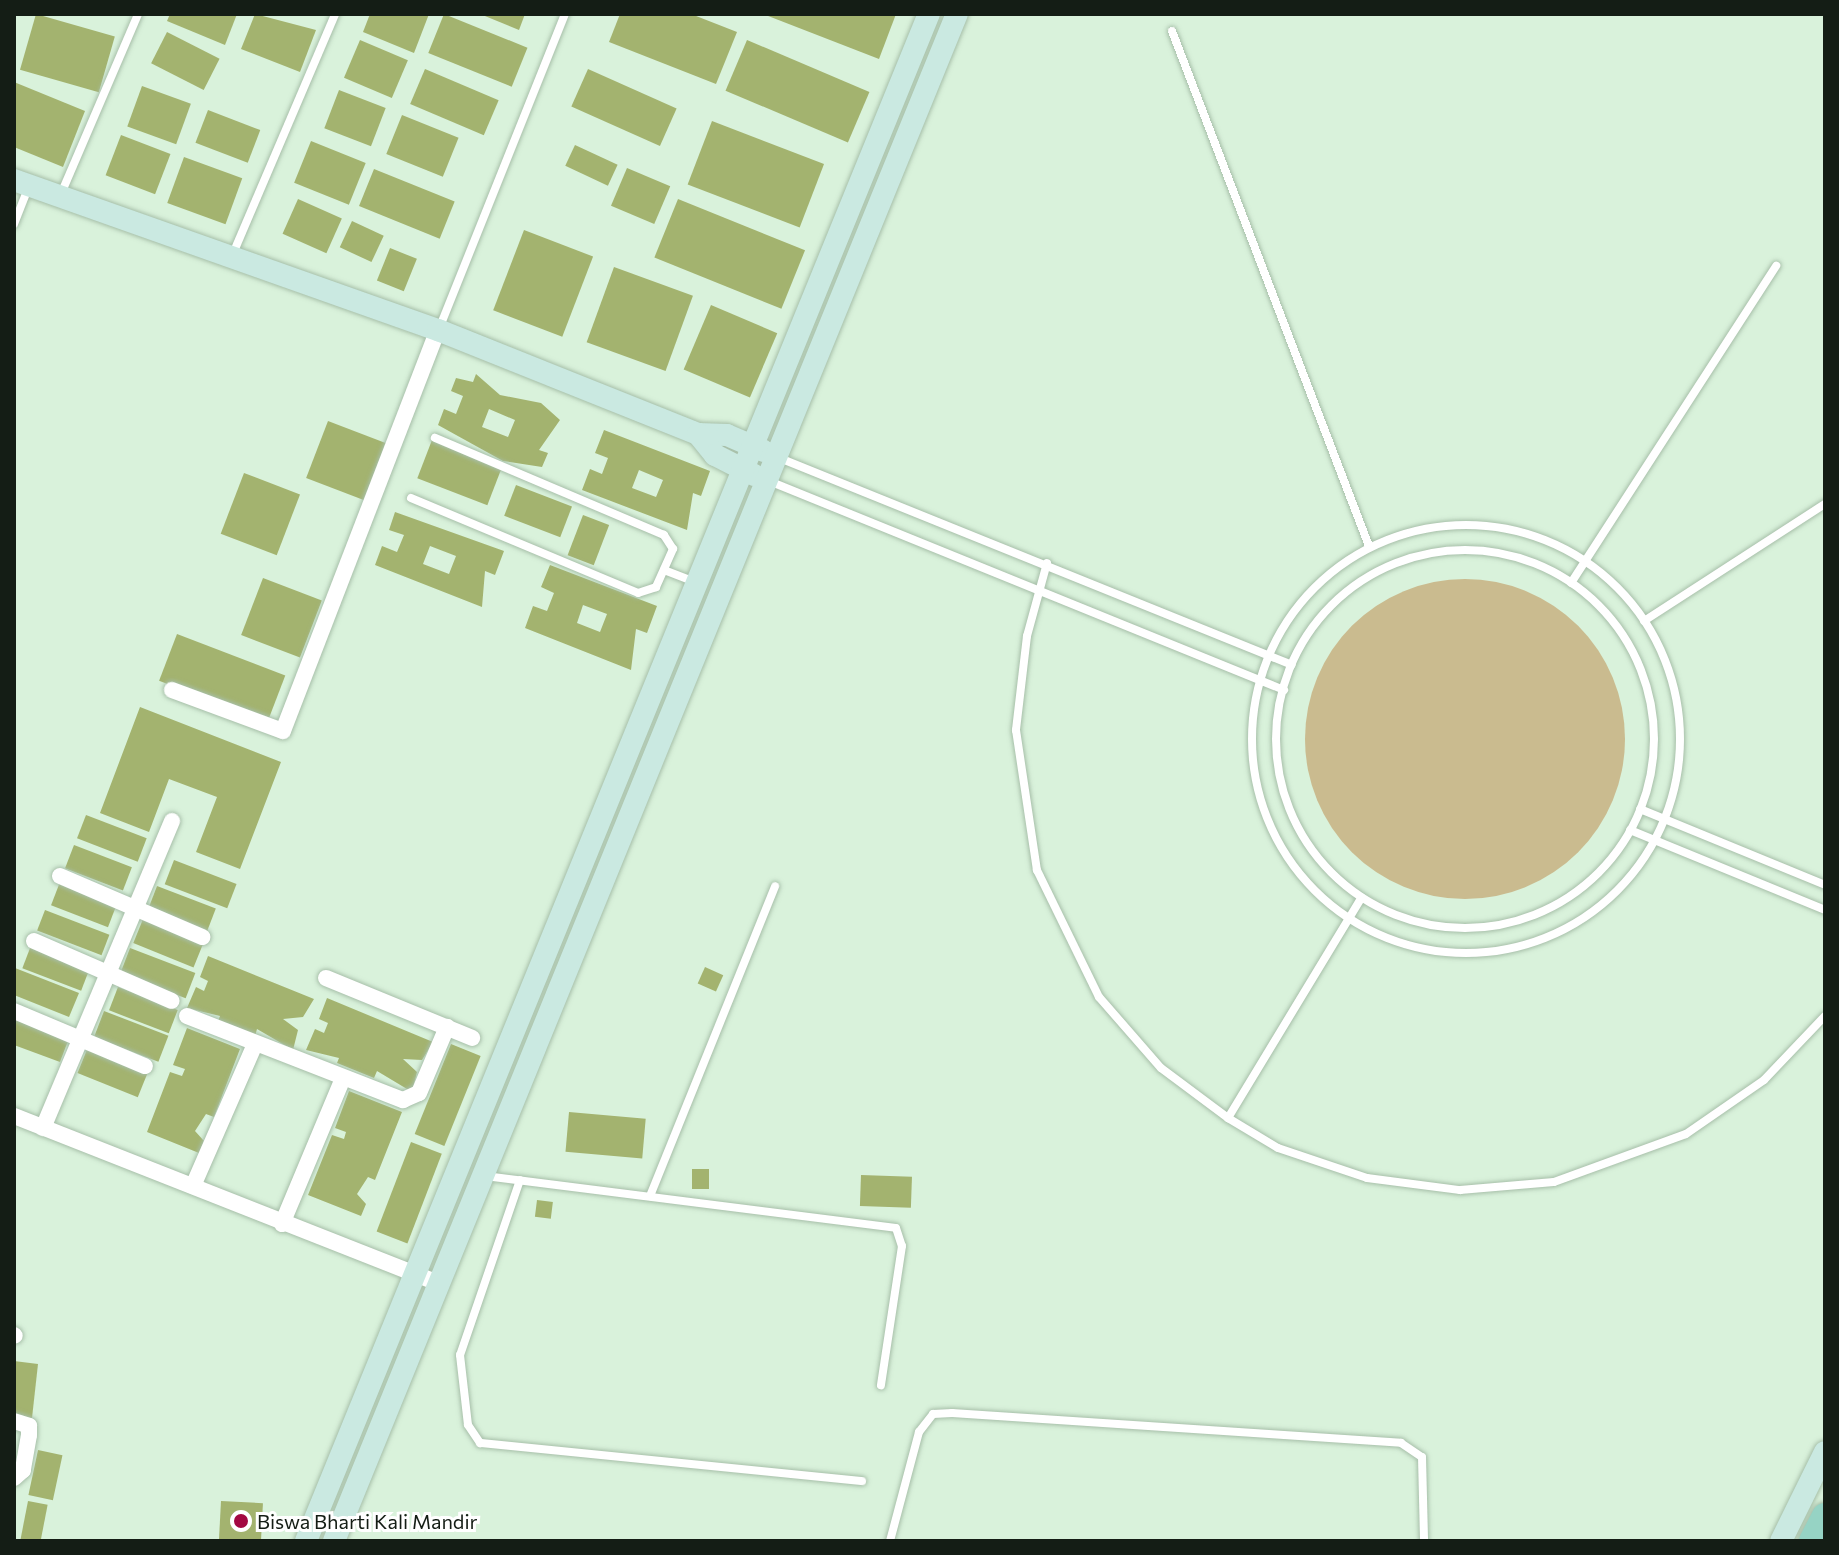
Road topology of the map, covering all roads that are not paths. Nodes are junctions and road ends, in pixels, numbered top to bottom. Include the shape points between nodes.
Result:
1 (138, 14) edge
2 (335, 14) edge
3 (565, 14) edge
4 (929, 14) edge
5 (957, 14) edge
6 (1172, 31) dead end
7 (22, 183) edge
8 (60, 196) junction
9 (14, 224) edge
10 (231, 259) junction
11 (1776, 266) dead end
12 (438, 330) junction
13 (698, 434) junction
14 (435, 438) dead end
15 (752, 447) junction
16 (776, 456) junction
17 (742, 470) junction
18 (766, 480) junction
19 (411, 498) dead end
20 (1825, 504) edge
21 (1369, 546) junction
22 (1585, 560) junction
23 (1047, 563) junction
24 (664, 570) junction
25 (697, 583) junction
26 (1571, 583) junction
27 (1039, 590) junction
28 (1644, 621) junction
29 (1268, 655) junction
30 (1292, 665) junction
31 (1260, 680) junction
32 (172, 690) dead end
33 (1284, 690) junction
34 (1640, 809) junction
35 (1666, 820) junction
36 (172, 821) dead end
37 (1630, 830) junction
38 (1655, 842) junction
39 (60, 876) dead end
40 (1825, 885) edge
41 (775, 886) dead end
42 (1362, 897) junction
43 (135, 910) junction
44 (1825, 910) edge
45 (1347, 919) junction
46 (202, 937) dead end
47 (34, 941) dead end
48 (109, 971) junction
49 (326, 978) dead end
50 (172, 1001) dead end
51 (14, 1011) edge
52 (187, 1016) dead end
53 (1825, 1016) edge
54 (447, 1027) junction
55 (81, 1038) junction
56 (472, 1038) dead end
57 (255, 1044) junction
58 (145, 1066) dead end
59 (343, 1078) junction
60 (14, 1116) edge
61 (1228, 1118) junction
62 (43, 1128) junction
63 (484, 1176) junction
64 (520, 1180) junction
65 (193, 1186) junction
66 (650, 1196) junction
67 (282, 1224) junction
68 (415, 1276) junction
69 (440, 1284) junction
70 (881, 1385) dead end
71 (14, 1421) edge
72 (1825, 1452) edge
73 (14, 1478) edge
74 (862, 1481) dead end
75 (1825, 1516) edge
76 (306, 1541) edge
77 (334, 1541) edge
78 (890, 1541) edge
79 (1424, 1541) edge
80 (1781, 1541) edge
81 (1812, 1541) edge

1 - 8 lane
2 - 10 lane
3 - 12 lane
4 - 15 street
5 - 16 street
6 - 21 lane
7 - 8 street
7 - 9 lane
8 - 10 street
10 - 12 street
11 - 22 lane
12 - 13 street
12 - 32 street via 283,731
13 - 15 street
13 - 17 street
14 - 24 lane via 664,535 673,549
15 - 16 street
15 - 17 street
16 - 18 street
16 - 23 lane
17 - 18 street
17 - 25 street
18 - 27 lane
18 - 63 street
19 - 24 lane via 638,593 656,587
20 - 28 lane
21 - 22 lane via 1404,532 1481,523 1551,541
21 - 29 lane via 1313,588
22 - 26 lane
22 - 28 lane
23 - 27 lane
23 - 29 lane
24 - 25 lane
25 - 68 street
26 - 30 lane via 1509,555 1455,550 1411,557 1381,569 1328,609
26 - 34 lane via 1617,626 1646,685 1653,750
27 - 31 lane
27 - 61 lane via 1016,730 1037,870 1099,997 1161,1068
28 - 35 lane via 1671,677 1678,714
29 - 30 lane
29 - 31 lane
30 - 33 lane
31 - 33 lane
31 - 45 lane via 1251,726 1260,801 1293,868
33 - 42 lane via 1277,728 1285,793 1314,852
34 - 35 lane
34 - 37 lane
35 - 38 lane
35 - 40 lane
36 - 43 street
37 - 38 lane
37 - 42 lane via 1577,891 1519,921 1465,928 1421,924
38 - 44 lane
38 - 45 lane via 1593,912 1526,945 1465,954 1416,949
39 - 43 street
41 - 66 lane
42 - 45 lane
43 - 46 street
43 - 48 street
45 - 61 lane
47 - 48 street
48 - 50 street
48 - 55 street
49 - 54 street
51 - 55 street
52 - 57 street
53 - 61 lane via 1764,1080 1686,1134 1554,1182 1460,1190 1367,1178 1278,1148
54 - 56 street
54 - 59 street via 413,1099
55 - 58 street
55 - 62 street
57 - 59 street
57 - 65 street
59 - 67 street
60 - 62 street
62 - 65 street
63 - 64 lane
63 - 69 street
64 - 66 lane
64 - 74 lane via 460,1355 468,1425 480,1443
65 - 67 street
66 - 70 lane via 896,1228 902,1246
67 - 68 street
68 - 69 street
68 - 76 street
69 - 77 street
71 - 73 street via 29,1426 23,1470
72 - 80 street
75 - 81 main road
78 - 79 lane via 919,1432 933,1414 952,1413 1401,1443 1422,1457

